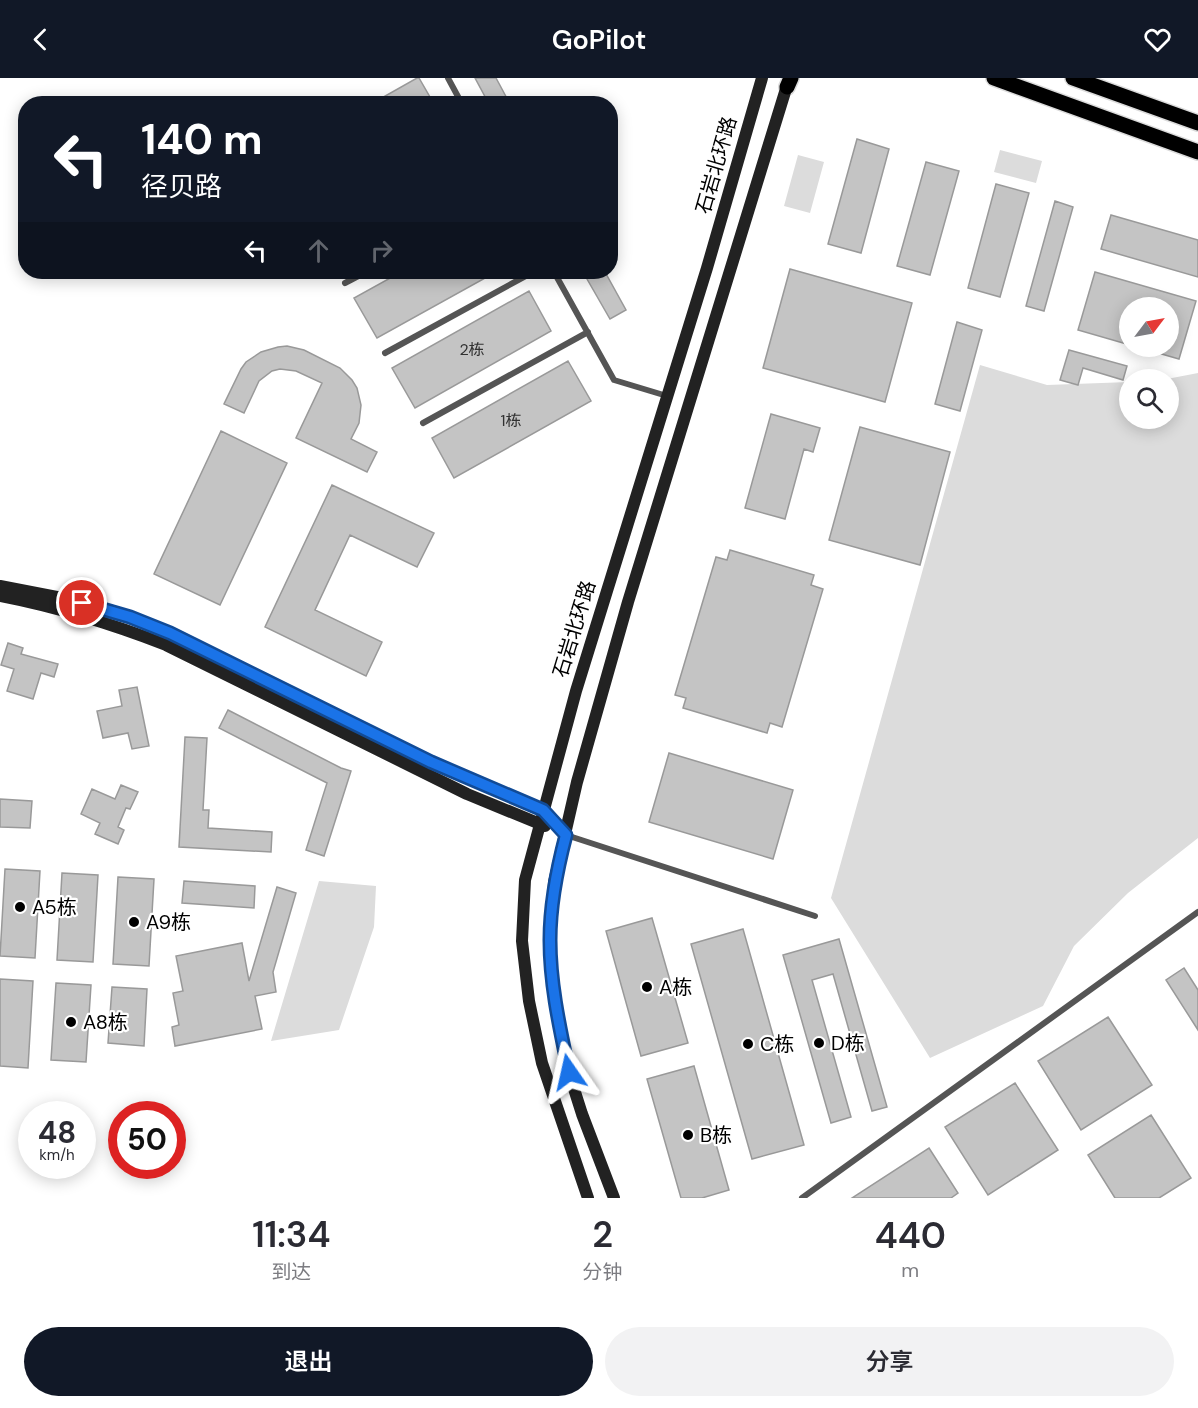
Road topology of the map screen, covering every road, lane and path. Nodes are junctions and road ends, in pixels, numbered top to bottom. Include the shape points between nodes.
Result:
1 (448, 78) edge
2 (762, 78) edge
3 (994, 78) edge
4 (1073, 78) edge
5 (789, 81) edge
6 (458, 96) edge
7 (1198, 123) edge
8 (1198, 152) edge
9 (353, 279) edge
10 (520, 279) edge
11 (558, 279) edge
12 (345, 283) dead end
13 (588, 332) junction
14 (385, 353) dead end
15 (667, 396) junction
16 (423, 423) dead end
17 (0, 586) edge
18 (0, 596) edge
19 (543, 810) junction
20 (539, 824) junction
21 (566, 835) junction
22 (1198, 912) edge
23 (815, 916) dead end
24 (588, 1198) edge
25 (614, 1198) edge
26 (802, 1198) edge

1 - 6 lane
2 - 15 main road, 石岩北环路
3 - 8 main road
4 - 7 main road
5 - 21 main road via 625,613
9 - 12 lane
10 - 14 lane
11 - 13 lane
13 - 15 lane via 614,380
13 - 16 lane
15 - 19 main road, 石岩北环路
17 - 19 main road via 103,608 170,633 431,762
18 - 20 main road via 62,610 166,645 467,794
19 - 20 main road, 石岩北环路
19 - 21 main road
20 - 21 main road
20 - 24 main road, 石岩北环路 via 525,879 522,941 529,1001 542,1063
21 - 23 lane
21 - 25 main road via 554,882 552,977 569,1072
22 - 26 lane

